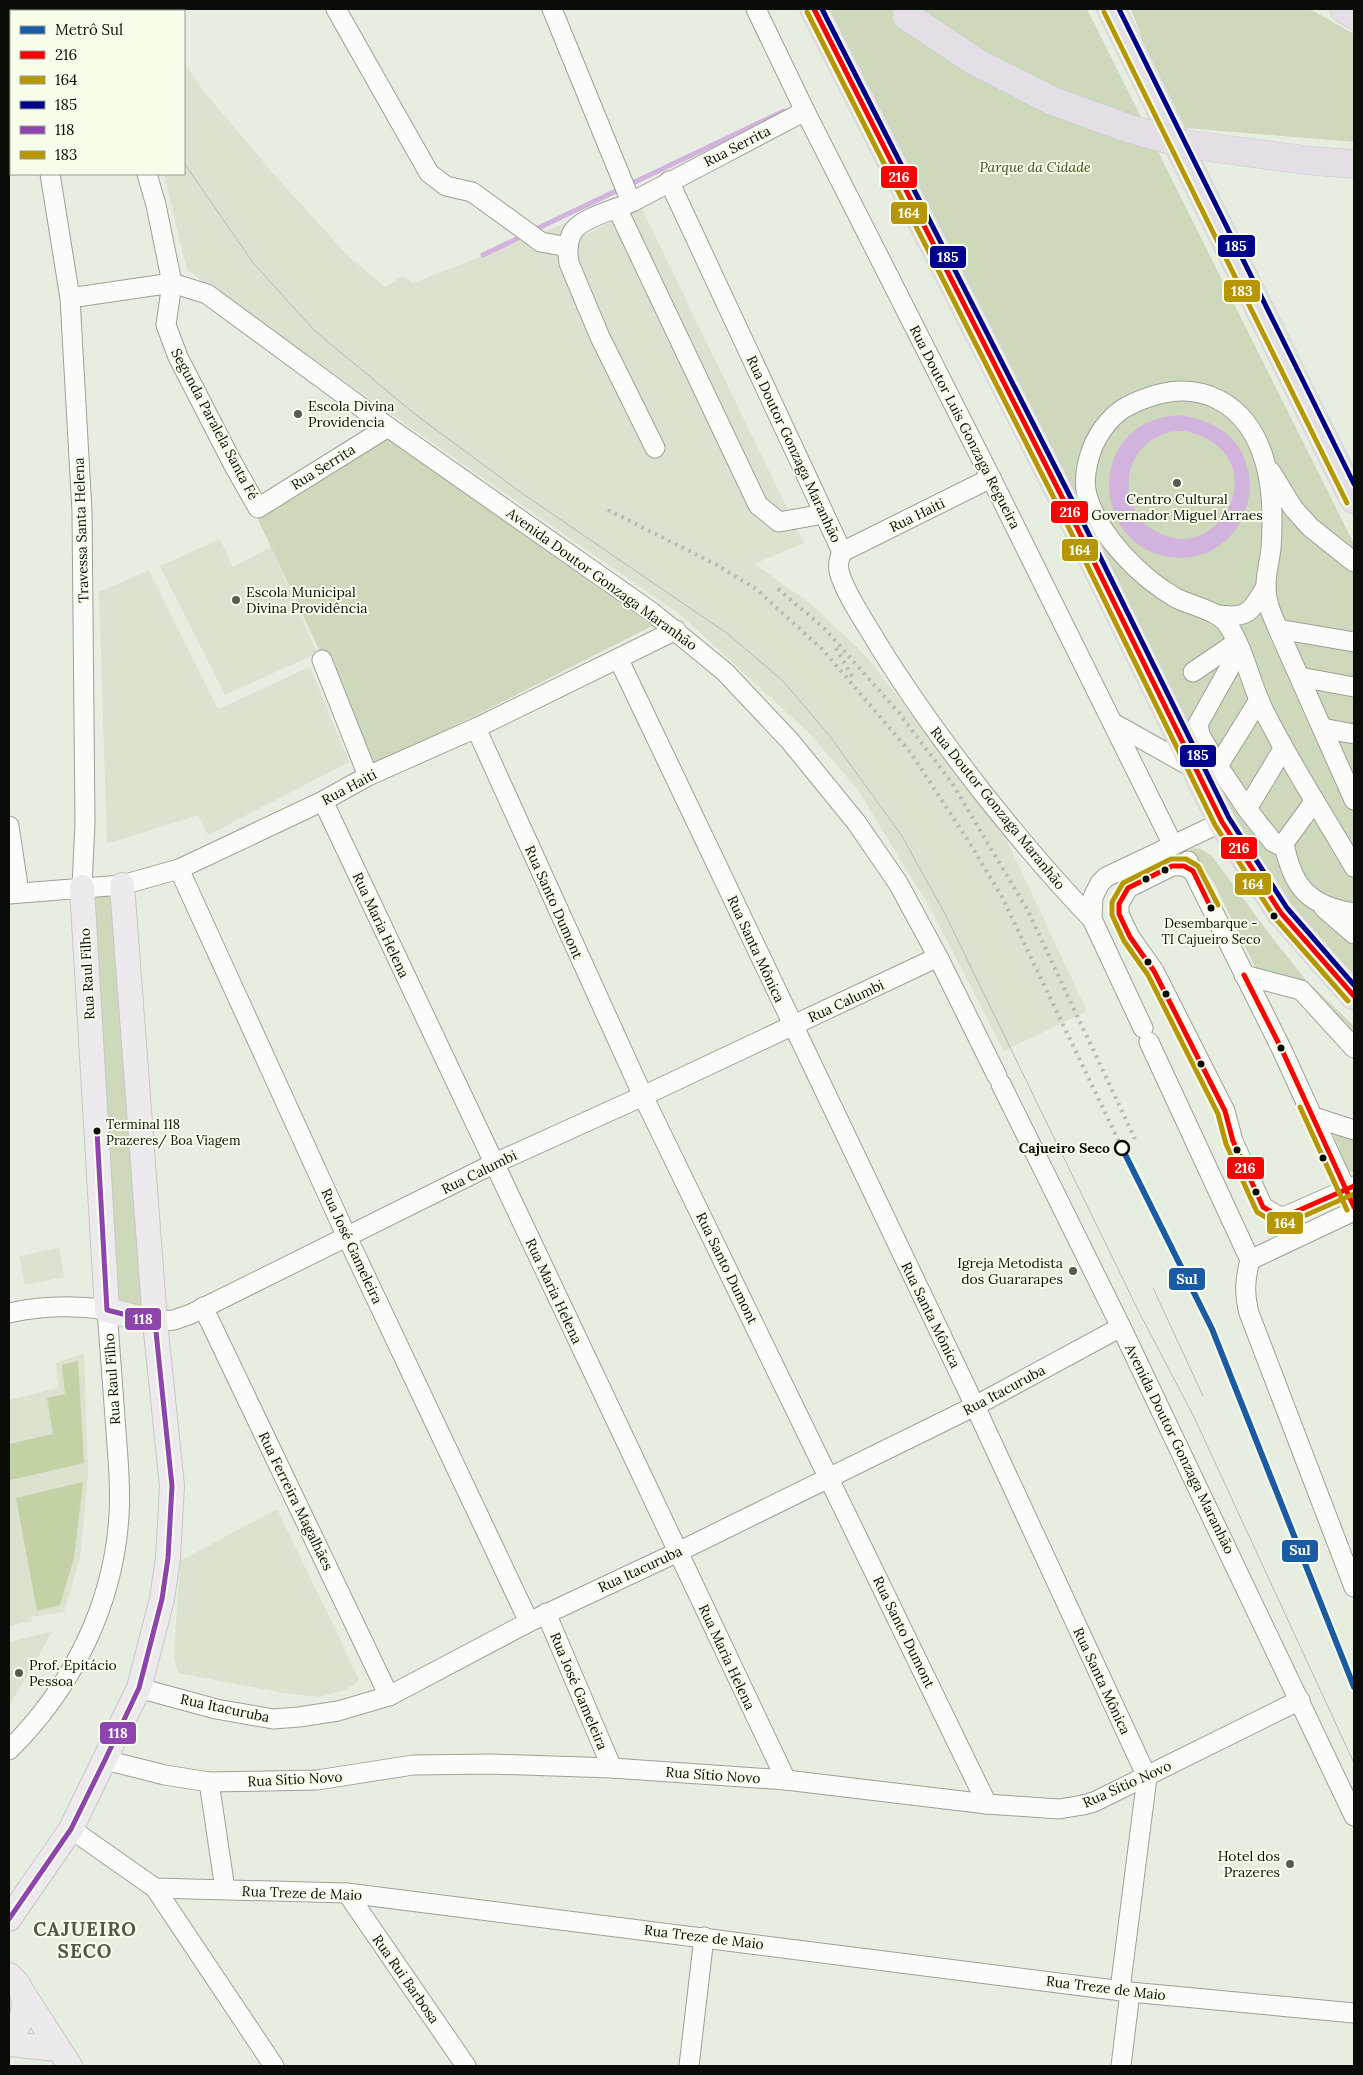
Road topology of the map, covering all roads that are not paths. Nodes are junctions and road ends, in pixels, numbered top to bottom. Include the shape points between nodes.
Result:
1 (336, 9) edge
2 (552, 9) edge
3 (756, 9) edge
4 (814, 9) edge
5 (1111, 9) edge
6 (1344, 9) edge
7 (902, 12) edge
8 (1354, 14) edge
9 (805, 111) junction
10 (1354, 164) edge
11 (50, 175) edge
12 (147, 175) edge
13 (669, 181) junction
14 (625, 202) junction
15 (568, 247) junction
16 (172, 283) junction
17 (70, 298) junction
18 (388, 427) junction
19 (654, 448) dead end
20 (1266, 464) junction
21 (992, 478) junction
22 (1354, 500) edge
23 (258, 508) joint
24 (824, 514) junction
25 (842, 552) junction
26 (1354, 562) edge
27 (1266, 586) junction
28 (1218, 615) junction
29 (1278, 629) junction
30 (676, 630) junction
31 (1354, 642) edge
32 (1238, 645) junction
33 (322, 660) dead end
34 (619, 660) junction
35 (1193, 672) dead end
36 (1300, 677) junction
37 (1354, 688) edge
38 (1259, 700) junction
39 (1113, 723) junction
40 (476, 728) junction
41 (1322, 728) junction
42 (1354, 734) edge
43 (1283, 749) junction
44 (1208, 768) junction
45 (368, 776) junction
46 (1350, 782) edge
47 (1354, 800) edge
48 (322, 801) junction
49 (1314, 802) junction
50 (1247, 809) junction
51 (1222, 822) junction
52 (9, 826) edge
53 (1284, 843) junction
54 (1176, 844) junction
55 (1354, 867) edge
56 (179, 869) junction
57 (1193, 871) junction
58 (122, 885) junction
59 (82, 887) junction
60 (14, 893) edge
61 (1317, 900) junction
62 (1354, 913) edge
63 (1092, 919) junction
64 (1354, 934) edge
65 (938, 957) junction
66 (1328, 968) junction
67 (1244, 974) junction
68 (1354, 981) edge
69 (1354, 996) edge
70 (793, 1026) junction
71 (1354, 1048) edge
72 (642, 1096) junction
73 (1314, 1117) junction
74 (1354, 1130) edge
75 (493, 1164) junction
76 (1352, 1194) edge
77 (1354, 1211) edge
78 (347, 1238) junction
79 (1250, 1260) junction
80 (203, 1307) junction
81 (108, 1310) junction
82 (9, 1312) edge
83 (155, 1322) junction
84 (1121, 1327) junction
85 (974, 1406) junction
86 (829, 1478) junction
87 (678, 1552) junction
88 (1354, 1587) edge
89 (546, 1613) junction
90 (529, 1622) junction
91 (139, 1688) junction
92 (389, 1696) junction
93 (1300, 1700) junction
94 (9, 1750) edge
95 (105, 1760) junction
96 (612, 1768) junction
97 (1146, 1777) junction
98 (786, 1780) junction
99 (209, 1782) junction
100 (987, 1804) junction
101 (1354, 1816) edge
102 (71, 1829) junction
103 (155, 1888) junction
104 (226, 1889) junction
105 (347, 1893) junction
106 (9, 1920) edge
107 (704, 1937) junction
108 (13, 1978) edge
109 (1125, 1991) junction
110 (1354, 2013) edge
111 (9, 2038) edge
112 (9, 2044) edge
113 (64, 2058) edge
114 (274, 2066) edge
115 (466, 2066) edge
116 (689, 2066) edge
117 (1121, 2066) edge

1 - 15 street via 428,173 446,186 472,192 541,242
2 - 14 street via 616,165
3 - 9 street, Rua Doutor Luis Gonzaga Regueira
4 - 44 highway via 1065,503
5 - 22 highway
6 - 8 highway
7 - 10 highway, bridge via 976,62 1053,101 1130,129 1185,144
9 - 13 street, Rua Serrita
9 - 21 street, Rua Doutor Luis Gonzaga Regueira
11 - 17 street, Travessa Santa Helena
12 - 16 street, Segunda Paralela Santa Fé
13 - 14 street, Rua Serrita
13 - 24 street, Rua Doutor Gonzaga Maranhão
14 - 15 street, Rua Serrita via 582,223 574,230
14 - 24 street via 758,505 779,522
15 - 19 street via 569,263 600,337
16 - 17 street
16 - 18 street, Avenida Doutor Gonzaga Maranhão via 207,294
16 - 23 street, Segunda Paralela Santa Fé via 165,319 178,357
17 - 59 street, Travessa Santa Helena via 82,511 85,812
18 - 23 street, Rua Serrita
18 - 30 street, Avenida Doutor Gonzaga Maranhão
20 - 26 street via 1293,508
20 - 27 street via 1272,515
20 - 28 street via 1244,419 1229,405 1202,392 1152,395 1122,409 1100,433 1091,452 1086,468 1087,494 1104,528 1120,550 1163,590
21 - 25 street, Rua Haiti
21 - 39 street, Rua Doutor Luis Gonzaga Regueira
24 - 25 street, Rua Doutor Gonzaga Maranhão
25 - 63 street, Rua Doutor Gonzaga Maranhão via 838,561 842,580 905,689 942,741 1028,848
27 - 28 street via 1248,613 1233,617
27 - 29 street via 1268,603
28 - 32 street via 1228,624
29 - 31 street
29 - 36 street
30 - 34 street, Rua Haiti
30 - 65 street, Avenida Doutor Gonzaga Maranhão via 726,672 790,741 856,822 898,883
32 - 35 street
32 - 38 street
32 - 44 street via 1198,724
33 - 45 street
34 - 40 street, Rua Haiti
34 - 70 street, Rua Santa Mônica
36 - 37 street
36 - 41 street
38 - 43 street
38 - 44 street
39 - 44 street
39 - 54 street, Rua Doutor Luis Gonzaga Regueira
40 - 45 street, Rua Haiti
40 - 72 street, Rua Santo Dumont
41 - 42 street
41 - 46 street
43 - 49 street
43 - 50 street
44 - 50 street
44 - 51 highway
45 - 48 street, Rua Haiti
46 - 47 street
48 - 56 street, Rua Haiti
48 - 75 street, Rua Maria Helena
49 - 53 street
49 - 55 street
50 - 53 street via 1273,842 1279,846
51 - 54 street
51 - 66 highway via 1281,914
52 - 60 street
53 - 61 street via 1296,882
54 - 57 street, Rua Doutor Luis Gonzaga Regueira
54 - 63 street via 1100,883 1093,897
56 - 58 street, Rua Haiti
56 - 78 street, Rua José Gameleira
57 - 67 street, Rua Doutor Luis Gonzaga Regueira
57 - 76 street via 1184,866 1172,866 1128,888 1119,904 1124,926 1154,971 1225,1111 1234,1142 1263,1207 1278,1216 1286,1216
58 - 59 street, Rua Haiti
58 - 83 main road
59 - 60 street, Rua Haiti
59 - 81 main road, Rua Raul Filho
61 - 62 street via 1335,909
61 - 64 street
63 - 79 street
65 - 70 street, Rua Calumbi
65 - 84 street, Avenida Doutor Gonzaga Maranhão
66 - 68 street
66 - 69 highway
67 - 71 street via 1301,990
67 - 73 street, Rua Doutor Luis Gonzaga Regueira
70 - 72 street, Rua Calumbi
70 - 85 street, Rua Santa Mônica
72 - 75 street, Rua Calumbi
72 - 86 street, Rua Santo Dumont
73 - 74 street
73 - 76 street, Rua Doutor Luis Gonzaga Regueira
75 - 78 street, Rua Calumbi
75 - 87 street, Rua Maria Helena
77 - 79 street
78 - 80 street, Rua Calumbi
78 - 90 street, Rua José Gameleira
79 - 88 street via 1244,1295 1249,1313
80 - 83 street, Rua Calumbi via 174,1320
80 - 92 street, Rua Ferreira Magalhães
81 - 82 street, Rua Calumbi via 74,1306
81 - 83 main road, Rua Calumbi
81 - 94 street, Rua Raul Filho via 119,1492 111,1571 98,1618 73,1666 52,1699
83 - 91 main road via 171,1502 162,1598
84 - 85 street, Rua Itacuruba
84 - 93 street, Avenida Doutor Gonzaga Maranhão
85 - 86 street, Rua Itacuruba
85 - 97 street, Rua Santa Mônica
86 - 87 street, Rua Itacuruba
86 - 100 street, Rua Santo Dumont
87 - 89 street, Rua Itacuruba
87 - 98 street, Rua Maria Helena
89 - 90 street, Rua Itacuruba
89 - 96 street, Rua José Gameleira
90 - 92 street, Rua Itacuruba
91 - 92 street, Rua Itacuruba via 216,1710 273,1719 338,1711
91 - 95 main road
93 - 97 street, Rua Sítio Novo
93 - 101 street, Avenida Doutor Gonzaga Maranhão
95 - 99 street, Rua Sítio Novo
95 - 102 main road
96 - 98 street, Rua Sítio Novo
96 - 99 street, Rua Sítio Novo via 450,1763 413,1765 317,1780
97 - 100 street, Rua Sítio Novo via 1094,1802 1071,1808
97 - 109 street via 1132,1885
98 - 100 street, Rua Sítio Novo
99 - 104 street
102 - 103 street
102 - 106 main road
103 - 104 street, Rua Treze de Maio
103 - 114 street
104 - 105 street, Rua Treze de Maio
105 - 107 street, Rua Treze de Maio
105 - 115 street, Rua Rui Barbosa
107 - 109 street, Rua Treze de Maio
107 - 116 street
108 - 111 main road via 24,2002 18,2028
108 - 113 main road
109 - 110 street, Rua Treze de Maio
109 - 117 street
112 - 113 main road

